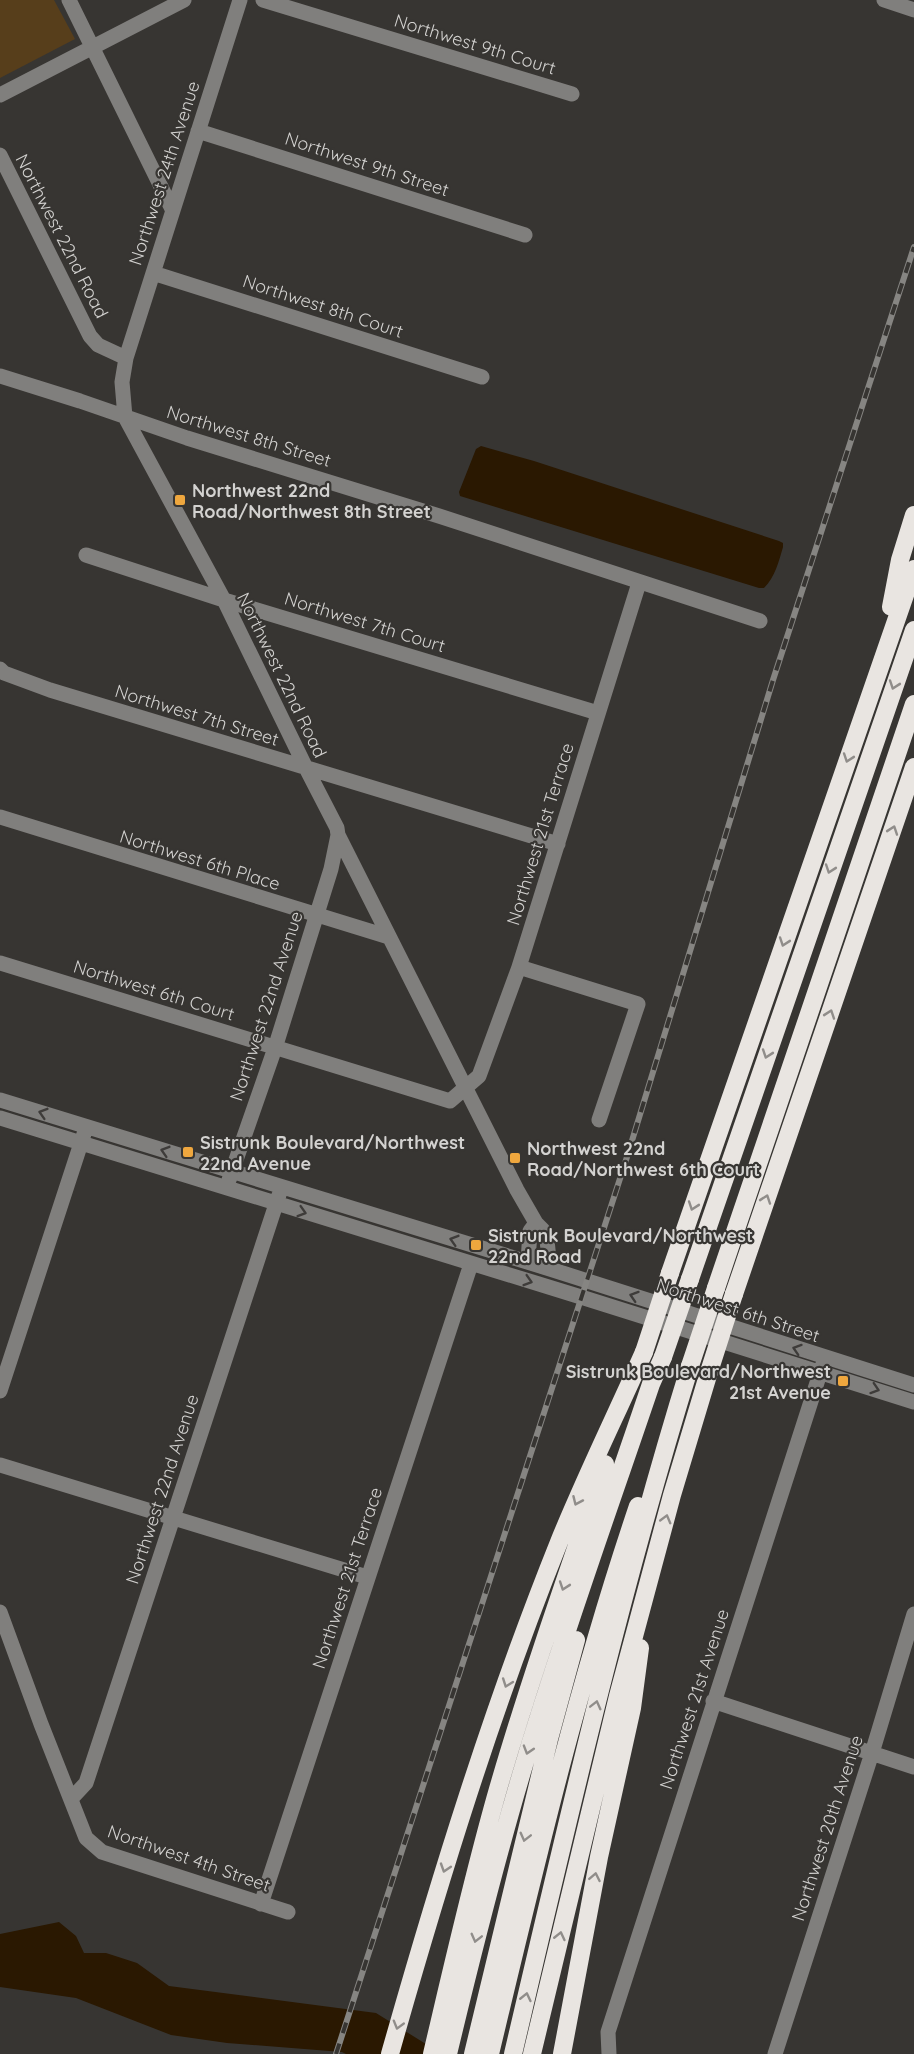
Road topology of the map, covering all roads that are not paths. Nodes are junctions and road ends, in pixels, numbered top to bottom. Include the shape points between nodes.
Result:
1 (69, 0) edge
2 (184, 0) edge
3 (240, 0) edge
4 (263, 0) edge
5 (884, 0) edge
6 (914, 10) edge
7 (94, 47) junction
8 (572, 94) dead end
9 (0, 95) edge
10 (198, 131) junction
11 (0, 155) edge
12 (172, 208) junction
13 (525, 235) dead end
14 (153, 273) junction
15 (126, 358) junction
16 (0, 376) edge
17 (482, 377) dead end
18 (125, 417) junction
19 (914, 515) edge
20 (86, 555) dead end
21 (914, 569) edge
22 (639, 583) junction
23 (224, 600) junction
24 (760, 621) dead end
25 (914, 630) edge
26 (880, 663) junction
27 (1, 674) edge
28 (914, 704) edge
29 (598, 713) junction
30 (914, 766) edge
31 (306, 768) junction
32 (0, 818) edge
33 (338, 835) junction
34 (558, 844) junction
35 (348, 855) junction
36 (331, 869) junction
37 (316, 916) junction
38 (389, 937) junction
39 (0, 963) edge
40 (519, 968) junction
41 (275, 1048) junction
42 (465, 1089) junction
43 (0, 1100) edge
44 (0, 1118) edge
45 (599, 1120) dead end
46 (86, 1127) junction
47 (81, 1143) junction
48 (231, 1172) junction
49 (282, 1187) junction
50 (226, 1188) junction
51 (276, 1203) junction
52 (536, 1223) junction
53 (528, 1262) junction
54 (471, 1264) junction
55 (550, 1269) junction
56 (644, 1352) junction
57 (663, 1357) junction
58 (822, 1365) junction
59 (914, 1385) edge
60 (0, 1391) edge
61 (914, 1402) edge
62 (678, 1405) junction
63 (0, 1465) edge
64 (174, 1518) junction
65 (651, 1575) junction
66 (367, 1578) junction
67 (0, 1612) edge
68 (914, 1614) edge
69 (713, 1701) junction
70 (872, 1753) junction
71 (914, 1767) edge
72 (72, 1798) junction
73 (261, 1904) junction
74 (288, 1912) dead end
75 (489, 2021) junction
76 (390, 2054) edge
77 (432, 2054) edge
78 (448, 2054) edge
79 (473, 2054) edge
80 (490, 2054) edge
81 (513, 2054) edge
82 (532, 2054) edge
83 (562, 2054) edge
84 (609, 2054) edge
85 (776, 2054) edge

1 - 7 street
2 - 7 street
3 - 10 street, Northwest 24th Avenue
4 - 8 street, Northwest 9th Court
5 - 6 street
7 - 9 street
7 - 12 street
10 - 12 street, Northwest 24th Avenue
10 - 13 street, Northwest 9th Street
11 - 15 street, Northwest 22nd Road via 90,336 98,345
12 - 14 street, Northwest 24th Avenue
14 - 15 street, Northwest 24th Avenue
14 - 17 street, Northwest 8th Court
15 - 18 street, Northwest 22nd Road via 122,382
16 - 18 street, Northwest 8th Street
18 - 22 street, Northwest 8th Street
18 - 23 street, Northwest 22nd Road
19 - 26 highway via 900,560
20 - 23 street, Northwest 7th Court
21 - 26 highway
22 - 24 street, Northwest 8th Street
22 - 29 street, Northwest 21st Terrace
23 - 29 street, Northwest 7th Court
23 - 31 street, Northwest 22nd Road
25 -> 57 highway, bridge
26 -> 56 highway, bridge
27 - 31 street, Northwest 7th Street
28 - 62 highway, bridge
29 - 34 street, Northwest 21st Terrace
65 -> 30 highway, bridge via 734,1294
31 - 33 street, Northwest 22nd Road
31 - 34 street, Northwest 7th Street
32 - 37 street, Northwest 6th Place
33 - 35 street, Northwest 22nd Road
33 - 36 street, Northwest 22nd Avenue
34 - 40 street, Northwest 21st Terrace
35 - 36 street
35 - 38 street, Northwest 22nd Road
36 - 37 street, Northwest 22nd Avenue
37 - 38 street, Northwest 6th Place
37 - 41 street, Northwest 22nd Avenue
38 - 42 street, Northwest 22nd Road
39 - 41 street, Northwest 6th Court
40 - 42 street, Northwest 21st Terrace via 479,1076
40 - 45 street via 638,1004
41 - 42 street, Northwest 6th Court via 450,1101
41 - 48 street, Northwest 22nd Avenue
42 - 52 street, Northwest 22nd Road
46 -> 43 street, Northwest 6th Street
44 - 47 street, Northwest 6th Street
46 - 47 street
48 -> 46 street, Northwest 6th Street
47 - 50 street, Northwest 6th Street
47 - 60 street
48 - 49 street, Northwest 6th Street
48 - 50 street, Northwest 22nd Avenue
49 - 51 street, Northwest 22nd Avenue
53 -> 49 street, Northwest 6th Street
50 - 51 street, Northwest 6th Street
51 -> 54 street, Northwest 6th Street
51 - 64 street, Northwest 22nd Avenue
52 - 53 street via 530,1231
52 - 55 street, Northwest 22nd Road via 547,1240
53 - 55 street, Northwest 6th Street
54 -> 58 street, Northwest 6th Street
54 - 66 street, Northwest 21st Terrace
58 -> 55 street, Northwest 6th Street
56 -> 76 highway via 560,1541 502,1696
56 -> 77 highway via 523,1707 487,1830
57 -> 75 highway via 549,1739
57 -> 78 highway via 536,1725 491,1878
58 - 59 street, Northwest 6th Street
58 -> 61 street, Northwest 6th Street
58 - 69 street, Northwest 21st Avenue
62 - 75 highway via 650,1470 586,1671
81 -> 62 highway via 599,1691
63 - 64 street
64 - 66 street
64 - 72 street, Northwest 22nd Avenue via 86,1783
82 -> 65 highway
83 -> 65 highway via 632,1708
66 - 73 street, Northwest 21st Terrace
67 - 72 street, Northwest 4th Street
68 - 70 street, Northwest 20th Avenue
69 - 70 street
69 - 84 street, Northwest 21st Avenue via 608,2032
70 - 71 street
70 - 85 street, Northwest 20th Avenue
72 - 73 street, Northwest 4th Street via 86,1838 102,1852
73 - 74 street, Northwest 4th Street
75 - 79 highway
75 - 80 highway

